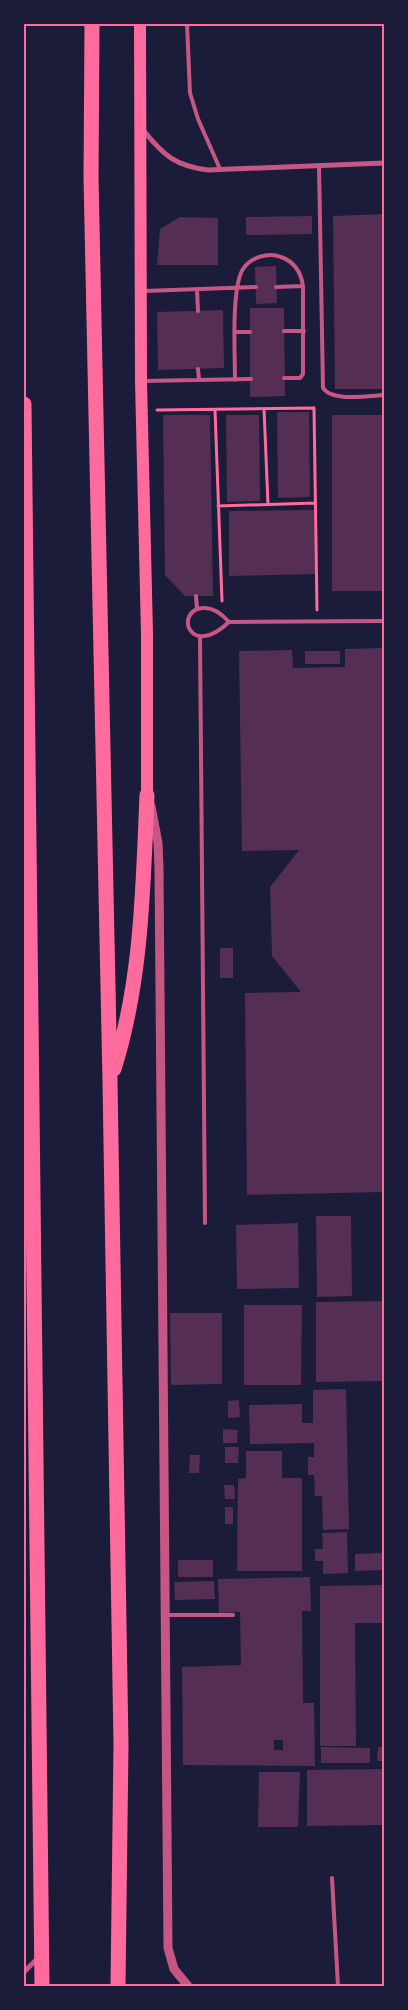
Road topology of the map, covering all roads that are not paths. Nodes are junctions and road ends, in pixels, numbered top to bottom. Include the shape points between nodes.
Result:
1 (92, 24) edge
2 (140, 24) edge
3 (187, 24) edge
4 (140, 126) junction
5 (384, 163) edge
6 (319, 165) junction
7 (220, 169) junction
8 (303, 286) junction
9 (256, 287) dead end
10 (276, 287) dead end
11 (237, 289) junction
12 (142, 290) junction
13 (197, 290) junction
14 (198, 311) dead end
15 (284, 331) dead end
16 (304, 331) junction
17 (236, 332) junction
18 (250, 332) dead end
19 (198, 369) dead end
20 (284, 378) dead end
21 (251, 379) dead end
22 (199, 380) junction
23 (235, 380) junction
24 (141, 381) junction
25 (384, 396) edge
26 (24, 404) edge
27 (196, 596) dead end
28 (197, 609) junction
29 (384, 620) edge
30 (228, 622) junction
31 (200, 637) junction
32 (148, 795) junction
33 (24, 1073) edge
34 (110, 1082) junction
35 (32, 1090) junction
36 (205, 1223) dead end
37 (164, 1615) junction
38 (233, 1615) dead end
39 (332, 1878) dead end
40 (42, 1954) junction
41 (24, 1972) edge
42 (42, 1986) edge
43 (118, 1986) edge
44 (188, 1986) edge
45 (338, 1986) edge

1 - 34 highway via 92,187
2 - 4 main road
3 - 7 lane via 193,106
4 - 7 street via 170,158 189,168
4 - 12 main road
5 - 6 street
6 - 7 street
6 - 25 lane via 323,388 336,396
8 - 10 lane
8 - 11 lane via 296,267 284,258 269,255 250,261 243,269
8 - 16 lane
9 - 11 lane
11 - 13 lane
11 - 17 lane
12 - 13 lane
12 - 24 main road
13 - 14 lane
15 - 16 lane
16 - 20 lane via 303,374 300,378
17 - 18 lane
17 - 23 lane
19 - 22 lane
21 - 23 lane
22 - 23 lane
22 - 24 lane
24 - 32 main road
26 - 35 highway
27 - 28 lane
28 - 30 lane via 206,608 222,614
28 - 31 lane via 191,612 187,624 189,631
29 - 30 lane
30 - 31 lane via 219,631
31 - 36 lane
32 - 34 highway via 136,974 130,1011
32 - 37 street via 159,868
33 - 35 highway
34 - 43 highway via 121,1744
35 - 40 highway
37 - 38 lane
37 - 44 street via 168,1948 174,1969
39 - 45 lane
40 - 41 street
40 - 42 highway

